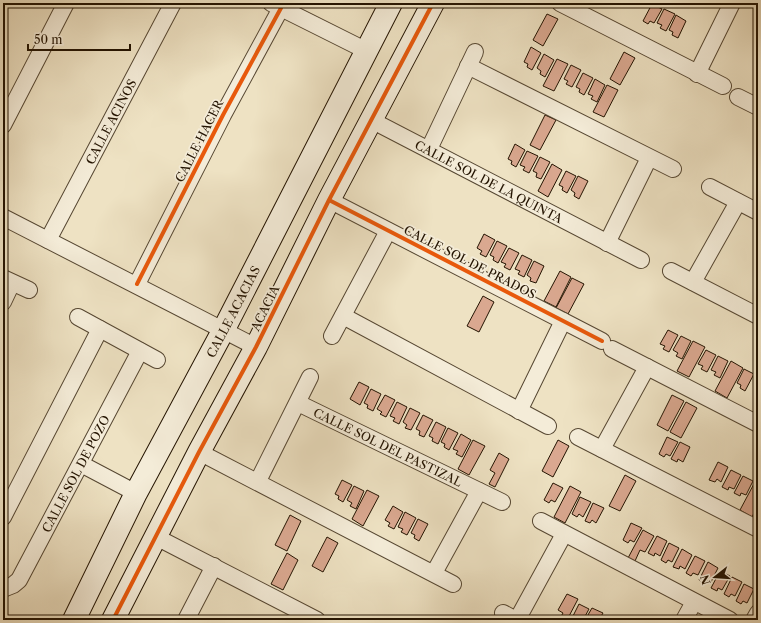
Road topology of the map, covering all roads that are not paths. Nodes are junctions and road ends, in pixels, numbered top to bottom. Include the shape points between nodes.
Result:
1 (66, 3) edge
2 (173, 3) edge
3 (391, 3) edge
4 (433, 3) edge
5 (560, 3) edge
6 (732, 3) edge
7 (276, 6) edge
8 (366, 50) junction
9 (697, 74) junction
10 (723, 86) dead end
11 (738, 97) dead end
12 (758, 107) edge
13 (371, 120) junction
14 (3, 124) edge
15 (429, 149) junction
16 (650, 158) junction
17 (673, 169) dead end
18 (710, 187) dead end
19 (329, 200) junction
20 (738, 202) junction
21 (758, 212) edge
22 (3, 217) edge
23 (388, 230) junction
24 (48, 240) junction
25 (607, 243) junction
26 (641, 260) dead end
27 (671, 271) dead end
28 (8, 280) edge
29 (693, 282) junction
30 (137, 284) junction
31 (29, 290) dead end
32 (3, 302) edge
33 (343, 316) junction
34 (758, 316) edge
35 (78, 317) dead end
36 (563, 321) junction
37 (100, 329) junction
38 (224, 329) junction
39 (332, 336) dead end
40 (256, 347) junction
41 (140, 351) junction
42 (157, 360) dead end
43 (647, 367) junction
44 (310, 378) dead end
45 (298, 403) junction
46 (519, 411) junction
47 (758, 424) edge
48 (548, 426) dead end
49 (578, 437) dead end
50 (602, 448) junction
51 (199, 452) junction
52 (81, 464) junction
53 (258, 481) junction
54 (479, 491) junction
55 (136, 493) junction
56 (502, 502) dead end
57 (3, 517) edge
58 (540, 522) dead end
59 (758, 529) edge
60 (564, 534) junction
61 (156, 537) junction
62 (214, 566) junction
63 (434, 573) junction
64 (453, 584) dead end
65 (3, 589) edge
66 (694, 602) junction
67 (758, 613) edge
68 (512, 618) edge
69 (74, 620) edge
70 (112, 620) edge
71 (186, 620) edge
72 (316, 620) edge
73 (684, 620) edge
74 (730, 620) edge
75 (754, 620) edge

1 - 14 street
2 - 24 street, CALLE ACINOS
3 - 8 street, CALLE ACACIAS
4 - 13 street, ACACIA
5 - 9 street
6 - 9 street
7 - 8 street
7 - 30 street, CALLE HACER
8 - 38 street, CALLE ACACIAS
9 - 10 street
11 - 12 street
13 - 15 street, CALLE SOL DE LA QUINTA
13 - 19 street, ACACIA
15 - 16 street via 472,59
15 - 25 street, CALLE SOL DE LA QUINTA
16 - 17 street
16 - 25 street
18 - 20 street
19 - 23 street, CALLE SOL DE PRADOS
19 - 40 street, ACACIA
20 - 21 street
20 - 29 street
22 - 24 street
23 - 33 street, CALLE SOL DE PRADOS
23 - 36 street, CALLE SOL DE PRADOS
24 - 30 street
25 - 26 street, CALLE SOL DE LA QUINTA
27 - 29 street
28 - 31 street
28 - 32 street
29 - 34 street
30 - 38 street
33 - 39 street, CALLE SOL DE PRADOS
33 - 46 street
35 - 37 street
36 - 43 street, CALLE SOL DE PRADOS
36 - 46 street
37 - 41 street
37 - 57 street
38 - 40 street
38 - 55 street, CALLE ACACIAS
40 - 51 street, ACACIA
41 - 42 street
41 - 52 street, CALLE SOL DE POZO
43 - 47 street, CALLE SOL DE PRADOS
43 - 50 street
44 - 45 street
45 - 53 street
45 - 54 street, CALLE SOL DEL PASTIZAL
46 - 48 street
49 - 50 street
50 - 59 street
51 - 53 street
51 - 61 street, ACACIA
52 - 55 street
52 - 65 street, CALLE SOL DE POZO via 19,580 13,586
53 - 63 street
54 - 56 street, CALLE SOL DEL PASTIZAL
54 - 63 street
55 - 69 street, CALLE ACACIAS
58 - 60 street
60 - 66 street
60 - 68 street
61 - 62 street
61 - 70 street, ACACIA
62 - 71 street
62 - 72 street
63 - 64 street
66 - 73 street
66 - 74 street
67 - 75 street

